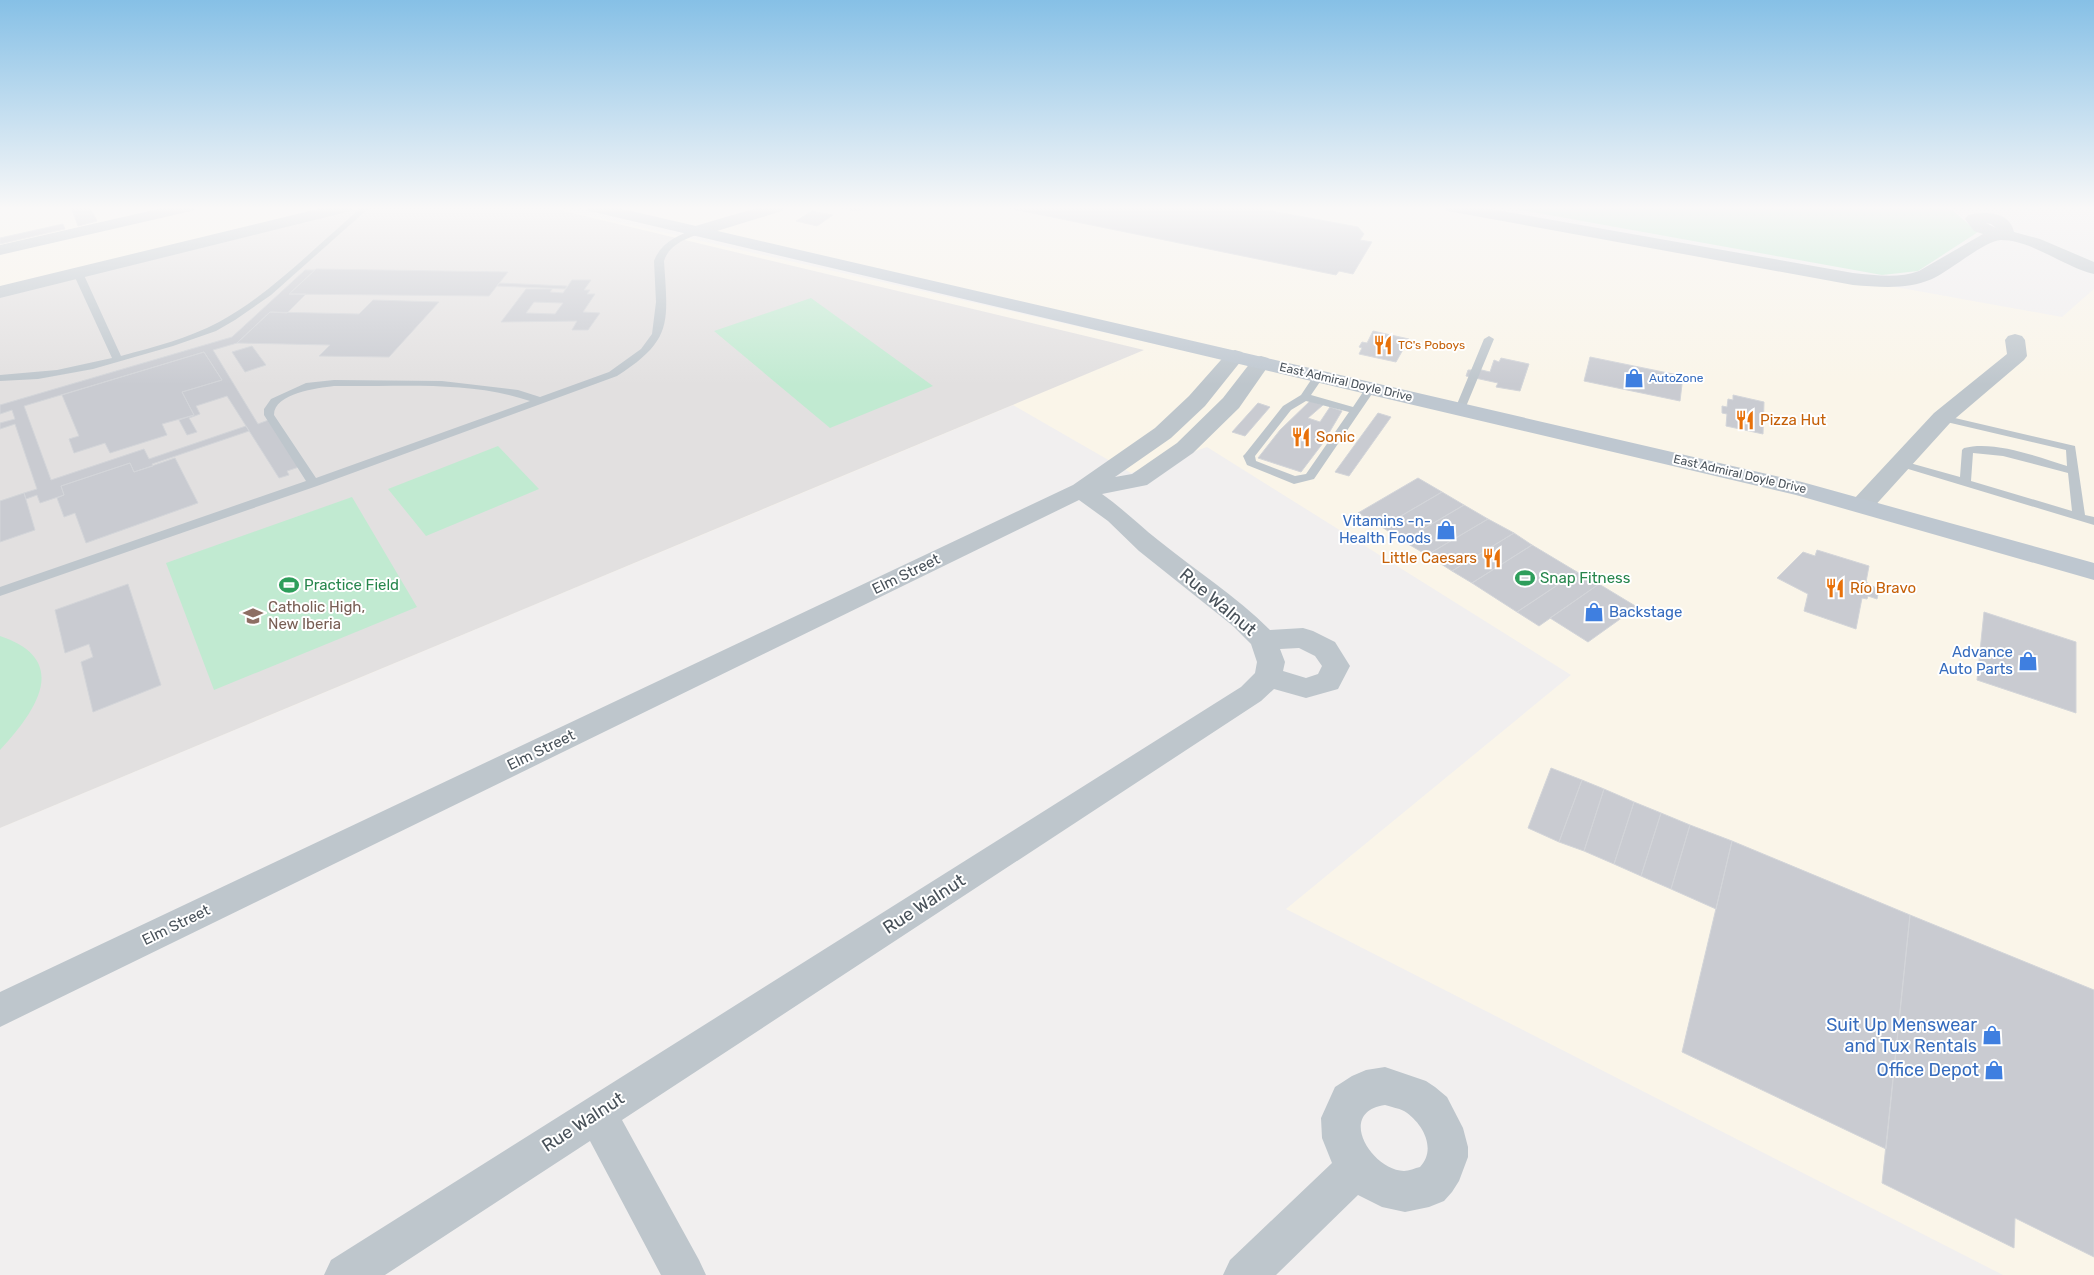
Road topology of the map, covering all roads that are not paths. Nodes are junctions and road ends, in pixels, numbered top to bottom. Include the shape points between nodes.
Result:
1 (104, 266) edge
2 (297, 266) edge
3 (659, 266) edge
4 (851, 266) edge
5 (1780, 266) edge
6 (1940, 266) edge
7 (78, 273) junction
8 (0, 292) edge
9 (1489, 339) dead end
10 (2015, 340) dead end
11 (1235, 356) junction
12 (118, 360) junction
13 (1261, 362) junction
14 (1319, 376) junction
15 (0, 378) edge
16 (1371, 388) junction
17 (1305, 397) junction
18 (542, 401) junction
19 (1460, 409) junction
20 (1356, 412) junction
21 (1942, 418) junction
22 (1899, 463) junction
23 (2073, 471) junction
24 (313, 483) junction
25 (1965, 484) junction
26 (1081, 490) junction
27 (1862, 505) junction
28 (2078, 517) junction
29 (2094, 521) edge
30 (2094, 572) edge
31 (0, 592) edge
32 (1263, 640) junction
33 (1268, 677) junction
34 (0, 1010) edge
35 (597, 1113) junction
36 (1356, 1168) dead end
37 (346, 1275) edge
38 (684, 1275) edge
39 (1245, 1275) edge

1 - 7 street
2 - 12 lane via 233,318 208,331
3 - 18 lane via 661,313 653,341 636,359 613,374
4 - 11 main road, East Admiral Doyle Drive
5 - 6 street via 1875,281 1912,279
7 - 8 street
7 - 12 lane
9 - 19 lane
10 - 21 street via 2017,356
11 - 13 main road, East Admiral Doyle Drive
11 - 26 street, Elm Street via 1197,401 1163,433
12 - 15 lane via 51,376
13 - 14 main road, East Admiral Doyle Drive
13 - 26 street, Elm Street via 1231,403 1185,448 1139,480
14 - 16 main road, East Admiral Doyle Drive
14 - 17 lane
16 - 19 main road, East Admiral Doyle Drive
16 - 20 lane
17 - 20 lane
17 - 20 lane via 1287,408 1249,456 1251,463 1294,480 1310,477
18 - 24 lane
18 - 24 lane via 518,393 442,384 334,383 306,386 275,401 269,415
19 - 27 main road, East Admiral Doyle Drive
21 - 22 street
21 - 23 lane via 2071,448
22 - 25 lane
22 - 27 street
23 - 25 lane via 1992,450 1971,448 1968,450
23 - 28 lane
24 - 31 lane
25 - 28 lane
26 - 32 street, Rue Walnut via 1243,619
26 - 34 street, Elm Street
27 - 30 main road, East Admiral Doyle Drive
28 - 29 lane
32 - 33 street, Rue Walnut via 1271,662
32 - 33 street via 1303,638 1325,649 1336,666 1328,682 1306,688
33 - 35 street, Rue Walnut via 1251,694
35 - 37 street, Rue Walnut
35 - 38 street
36 - 39 street

